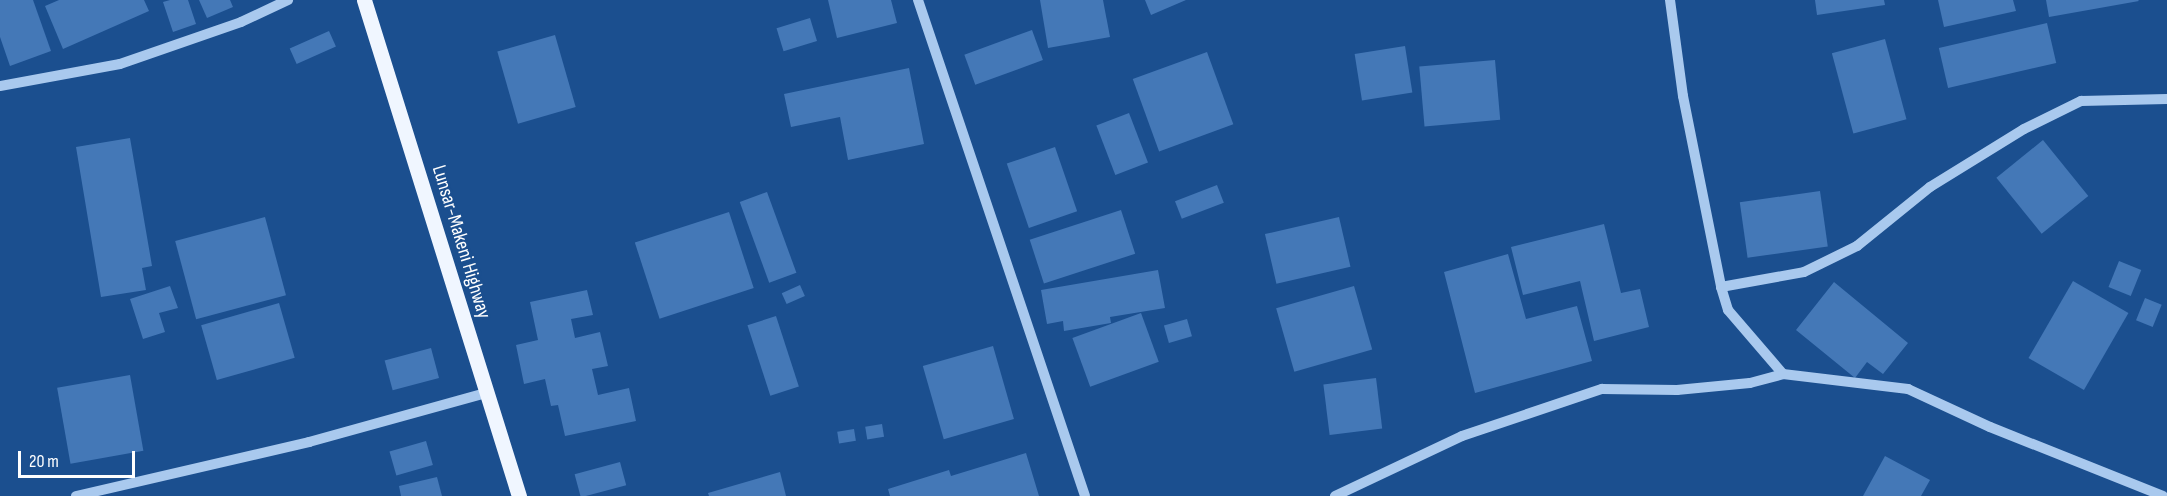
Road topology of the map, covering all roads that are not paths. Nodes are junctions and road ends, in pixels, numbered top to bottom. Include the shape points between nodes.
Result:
1 (288, 0) edge
2 (364, 0) edge
3 (918, 0) edge
4 (1670, 0) edge
5 (0, 86) edge
6 (2167, 99) edge
7 (1721, 287) junction
8 (1783, 374) junction
9 (486, 393) junction
10 (76, 496) edge
11 (519, 496) edge
12 (1085, 496) edge
13 (1335, 496) edge
14 (2163, 496) edge

1 - 5 street via 241,22 120,64
2 - 9 main road, Lunsar-Makeni Highway
3 - 12 street
4 - 7 street via 1683,96
6 - 7 street via 2081,101 2024,129 1930,187 1857,246 1804,272
7 - 8 street via 1728,310
8 - 13 street via 1750,383 1677,390 1602,389 1462,436
8 - 14 street via 1908,389 1990,427
9 - 10 street via 309,442
9 - 11 main road, Lunsar-Makeni Highway

